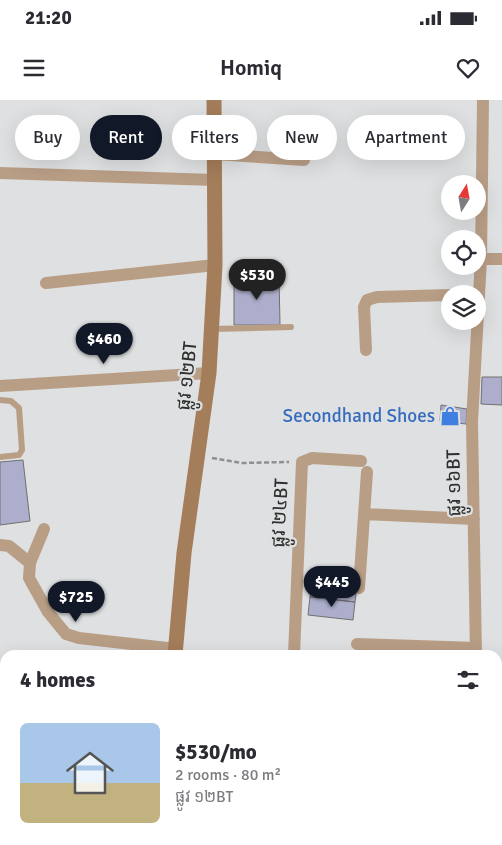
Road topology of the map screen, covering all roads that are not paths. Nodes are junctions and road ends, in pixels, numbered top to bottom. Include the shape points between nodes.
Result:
1 (214, 100) edge
2 (483, 100) edge
3 (214, 115) edge
4 (214, 160) edge
5 (0, 173) edge
6 (214, 180) junction
7 (481, 230) edge
8 (486, 259) edge
9 (502, 259) edge
10 (216, 265) junction
11 (46, 282) dead end
12 (441, 295) edge
13 (291, 327) dead end
14 (212, 329) junction
15 (476, 330) edge
16 (366, 350) dead end
17 (209, 373) junction
18 (0, 386) edge
19 (0, 400) edge
20 (0, 457) edge
21 (364, 514) junction
22 (474, 519) junction
23 (44, 529) dead end
24 (0, 545) edge
25 (30, 563) junction
26 (359, 588) dead end
27 (358, 644) dead end
28 (161, 650) edge
29 (175, 650) edge
30 (294, 650) edge
31 (446, 650) edge
32 (476, 650) edge

1 - 3 street, ផ្លូវ ១២BT
2 - 7 street, ផ្លូវ ១៦BT
4 - 6 street, ផ្លូវ ១២BT
5 - 6 street
6 - 10 street, ផ្លូវ ១២BT
8 - 9 street
10 - 11 street
10 - 14 street, ផ្លូវ ១២BT
12 - 16 street via 367,300 364,307
13 - 14 lane
14 - 17 street, ផ្លូវ ១២BT
15 - 22 street, ផ្លូវ ១៦BT via 472,422
17 - 18 street
17 - 29 street, ផ្លូវ ១២BT via 184,553
19 - 20 lane via 11,401 19,408 22,450 19,455
21 - 22 street
21 - 26 street
21 - 30 street, ផ្លូវ ២៤BT via 364,466 312,458 302,462
22 - 32 street, ផ្លូវ ១៦BT
23 - 25 street
24 - 25 street via 9,546
25 - 28 street via 29,578 48,612 66,634
27 - 31 street

